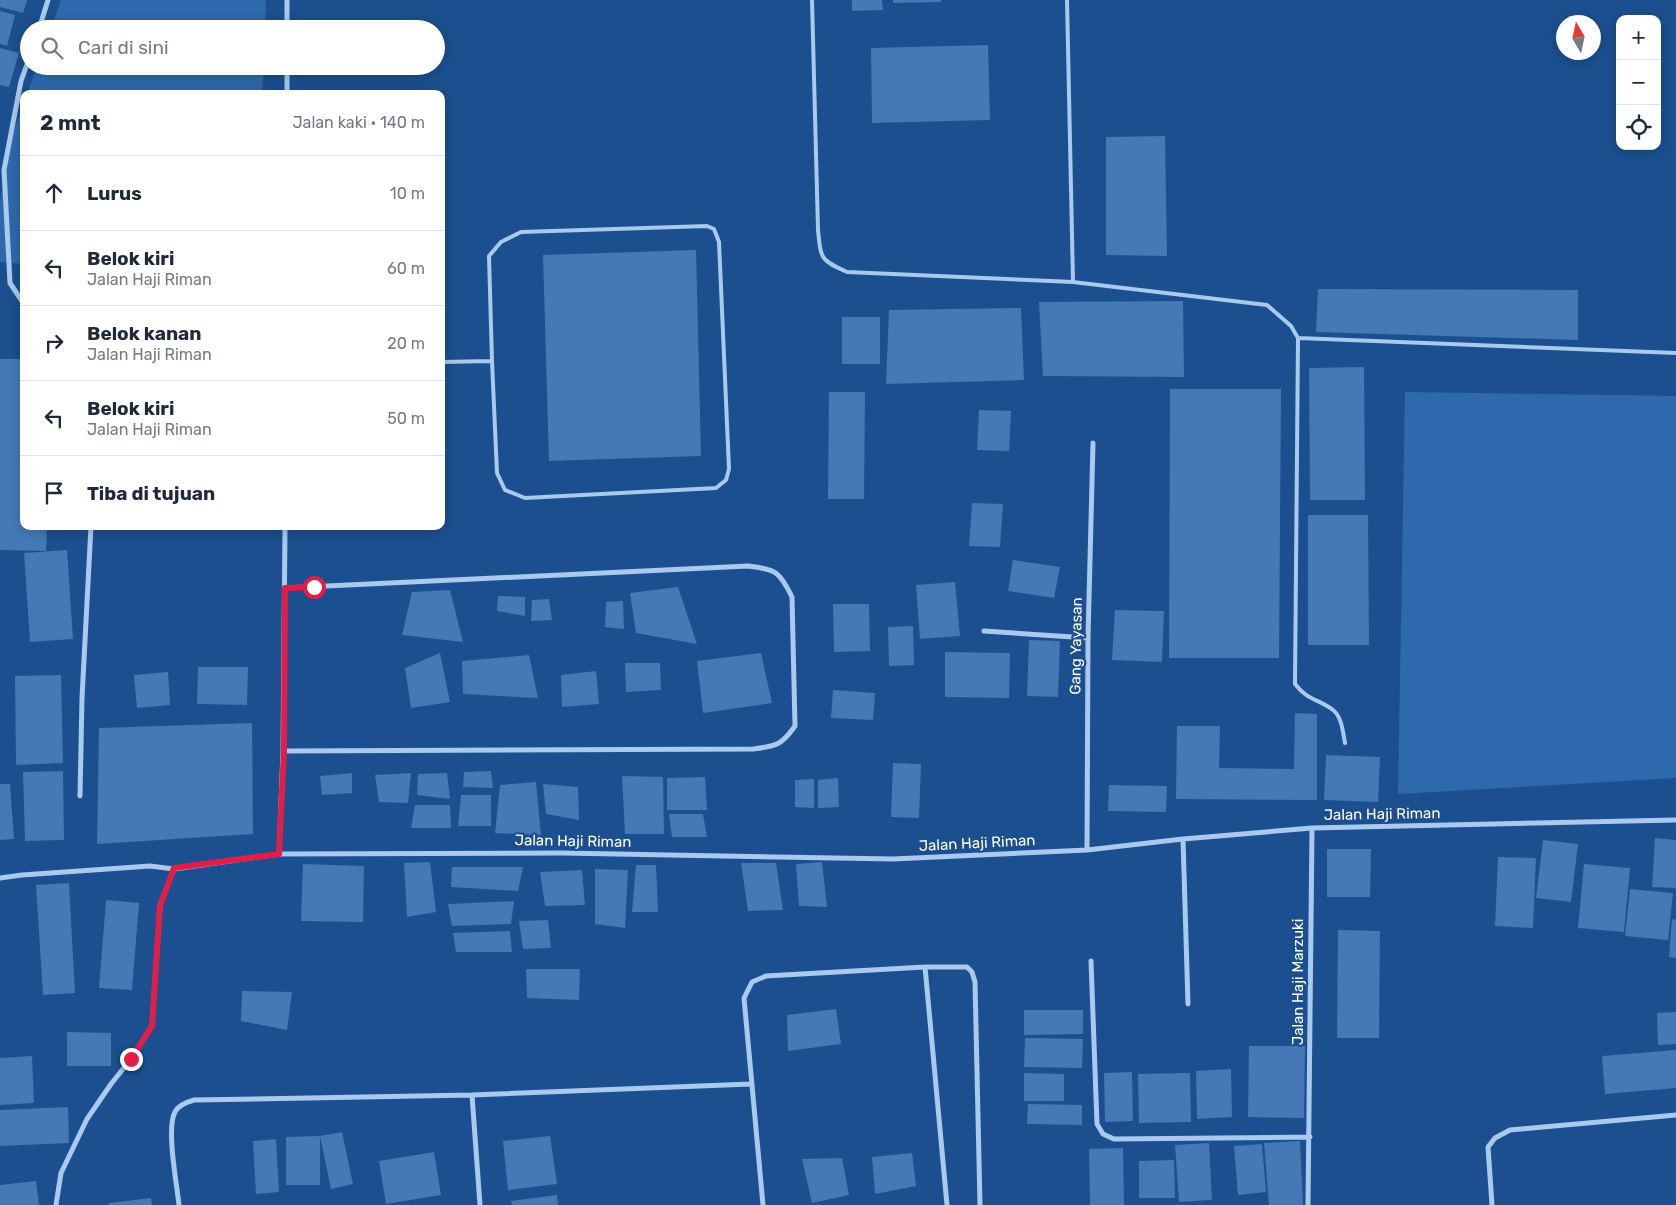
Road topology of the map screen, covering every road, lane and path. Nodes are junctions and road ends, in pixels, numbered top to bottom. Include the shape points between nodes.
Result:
1 (48, 0) edge
2 (287, 0) edge
3 (812, 0) edge
4 (1067, 0) edge
5 (42, 20) edge
6 (288, 20) edge
7 (24, 75) edge
8 (287, 75) edge
9 (20, 90) edge
10 (287, 90) edge
11 (20, 91) edge
12 (1073, 282) junction
13 (20, 298) edge
14 (1298, 338) junction
15 (1676, 353) edge
16 (492, 361) junction
17 (445, 362) edge
18 (1093, 442) dead end
19 (91, 530) edge
20 (285, 530) edge
21 (285, 588) junction
22 (984, 631) dead end
23 (1088, 638) junction
24 (1345, 743) dead end
25 (284, 751) junction
26 (80, 796) dead end
27 (1676, 820) edge
28 (1312, 828) junction
29 (1183, 839) junction
30 (1087, 850) junction
31 (279, 854) junction
32 (174, 868) junction
33 (0, 878) edge
34 (1091, 961) dead end
35 (925, 968) junction
36 (1188, 1004) dead end
37 (751, 1084) junction
38 (472, 1095) junction
39 (1676, 1115) edge
40 (1310, 1137) junction
41 (56, 1205) edge
42 (179, 1205) edge
43 (480, 1205) edge
44 (763, 1205) edge
45 (947, 1205) edge
46 (980, 1205) edge
47 (1308, 1205) edge
48 (1492, 1205) edge

1 - 5 street
2 - 6 street
3 - 12 lane via 818,230 820,251 827,264 847,272
4 - 12 lane
7 - 9 street
8 - 10 street
11 - 13 street via 4,170 10,282
12 - 14 lane via 1267,305 1292,326
14 - 15 lane
14 - 24 lane via 1295,684 1303,694 1334,711
16 - 16 lane via 489,256 501,242 521,232 707,226 714,229 720,242 729,469 726,480 716,488 525,498 505,490 497,473
16 - 17 lane
18 - 23 street, Gang Yayasan
19 - 26 street
20 - 21 street
21 - 25 street
21 - 25 street via 748,566 769,568 784,579 792,597 795,726 786,740 771,747 753,749
22 - 23 street
23 - 30 street, Gang Yayasan
25 - 31 street
27 - 28 street, Jalan Haji Riman
28 - 29 street, Jalan Haji Riman
28 - 40 street, Jalan Haji Marzuki
29 - 30 street, Jalan Haji Riman
29 - 36 street
30 - 31 street, Jalan Haji Riman via 892,859 562,853
31 - 32 street, Jalan Haji Riman
32 - 33 street, Jalan Haji Riman via 150,866
32 - 41 street via 160,906 152,1026 87,1119 61,1174
34 - 40 street via 1097,1124 1104,1134 1114,1139
35 - 37 street via 766,976 752,982 744,998
35 - 45 street
35 - 46 street via 968,967 972,972
37 - 38 street
37 - 44 street
38 - 42 street via 185,1103 175,1111 171,1125
38 - 43 street
39 - 48 street via 1510,1130 1494,1138 1488,1147
40 - 47 street, Jalan Haji Marzuki

